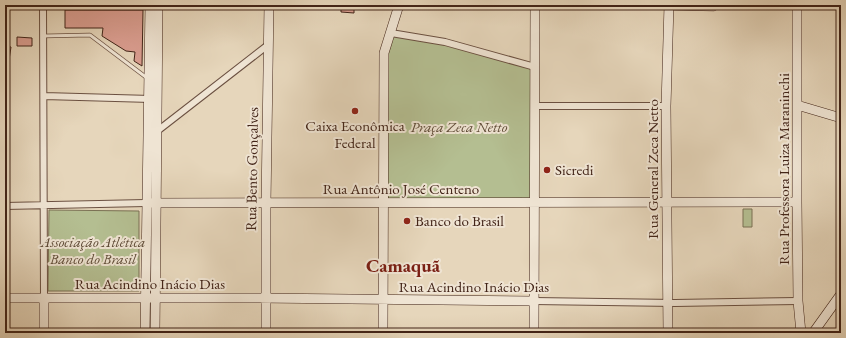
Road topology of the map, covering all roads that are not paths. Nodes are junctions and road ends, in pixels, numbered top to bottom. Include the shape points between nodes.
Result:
1 (43, 5) edge
2 (132, 5) edge
3 (150, 5) edge
4 (158, 5) edge
5 (269, 5) edge
6 (399, 5) edge
7 (535, 5) edge
8 (720, 5) edge
9 (797, 5) edge
10 (669, 7) edge
11 (391, 33) junction
12 (42, 36) junction
13 (268, 45) junction
14 (535, 67) junction
15 (152, 80) junction
16 (44, 96) junction
17 (152, 99) junction
18 (798, 105) junction
19 (536, 106) junction
20 (666, 106) junction
21 (841, 118) edge
22 (156, 132) junction
23 (534, 202) junction
24 (797, 202) junction
25 (151, 203) junction
26 (383, 203) junction
27 (667, 203) junction
28 (266, 204) junction
29 (5, 206) edge
30 (43, 206) junction
31 (841, 294) edge
32 (5, 298) edge
33 (44, 298) junction
34 (150, 298) junction
35 (266, 298) junction
36 (383, 300) junction
37 (534, 301) junction
38 (798, 301) junction
39 (669, 302) junction
40 (44, 333) edge
41 (145, 333) edge
42 (155, 333) edge
43 (266, 333) edge
44 (383, 333) edge
45 (534, 333) edge
46 (668, 333) edge
47 (801, 333) edge
48 (813, 333) edge

1 - 12 street
2 - 3 street
3 - 4 street
3 - 15 street
4 - 15 street
5 - 13 street, Rua Bento Gonçalves
6 - 11 street
7 - 14 street
8 - 10 lane via 714,9
9 - 18 street, Rua Professora Luiza Maraninchi
10 - 20 street, Rua General Zeca Netto
11 - 14 street via 445,42
11 - 26 street via 384,53
12 - 15 lane via 90,35
12 - 16 street
13 - 22 street
13 - 28 street, Rua Bento Gonçalves
14 - 19 street
15 - 17 street
16 - 17 street
16 - 30 street
17 - 22 street
17 - 25 street
18 - 21 street
18 - 24 street, Rua Professora Luiza Maraninchi
19 - 20 street
19 - 23 street
20 - 27 street, Rua General Zeca Netto
22 - 25 street
23 - 26 street, Rua Antônio José Centeno
23 - 27 street, Rua Antônio José Centeno
23 - 37 street
24 - 27 street, Rua Antônio José Centeno
24 - 38 street, Rua Professora Luiza Maraninchi
25 - 28 street, Rua Antônio José Centeno
25 - 30 street, Rua Antônio José Centeno
25 - 34 street
26 - 28 street, Rua Antônio José Centeno
26 - 36 street
27 - 39 street, Rua General Zeca Netto
28 - 35 street, Rua Bento Gonçalves
29 - 30 street, Rua Antônio José Centeno
30 - 33 street
31 - 48 street
32 - 33 street, Rua Acindino Inácio Dias
33 - 34 street, Rua Acindino Inácio Dias
33 - 40 street
34 - 35 street, Rua Acindino Inácio Dias
34 - 41 street
34 - 42 street
35 - 36 street, Rua Acindino Inácio Dias
35 - 43 street, Rua Bento Gonçalves
36 - 37 street, Rua Acindino Inácio Dias
36 - 44 street
37 - 39 street, Rua Acindino Inácio Dias
37 - 45 street
38 - 39 street, Rua Acindino Inácio Dias
38 - 47 street, Rua Professora Luiza Maraninchi
39 - 46 street, Rua General Zeca Netto

